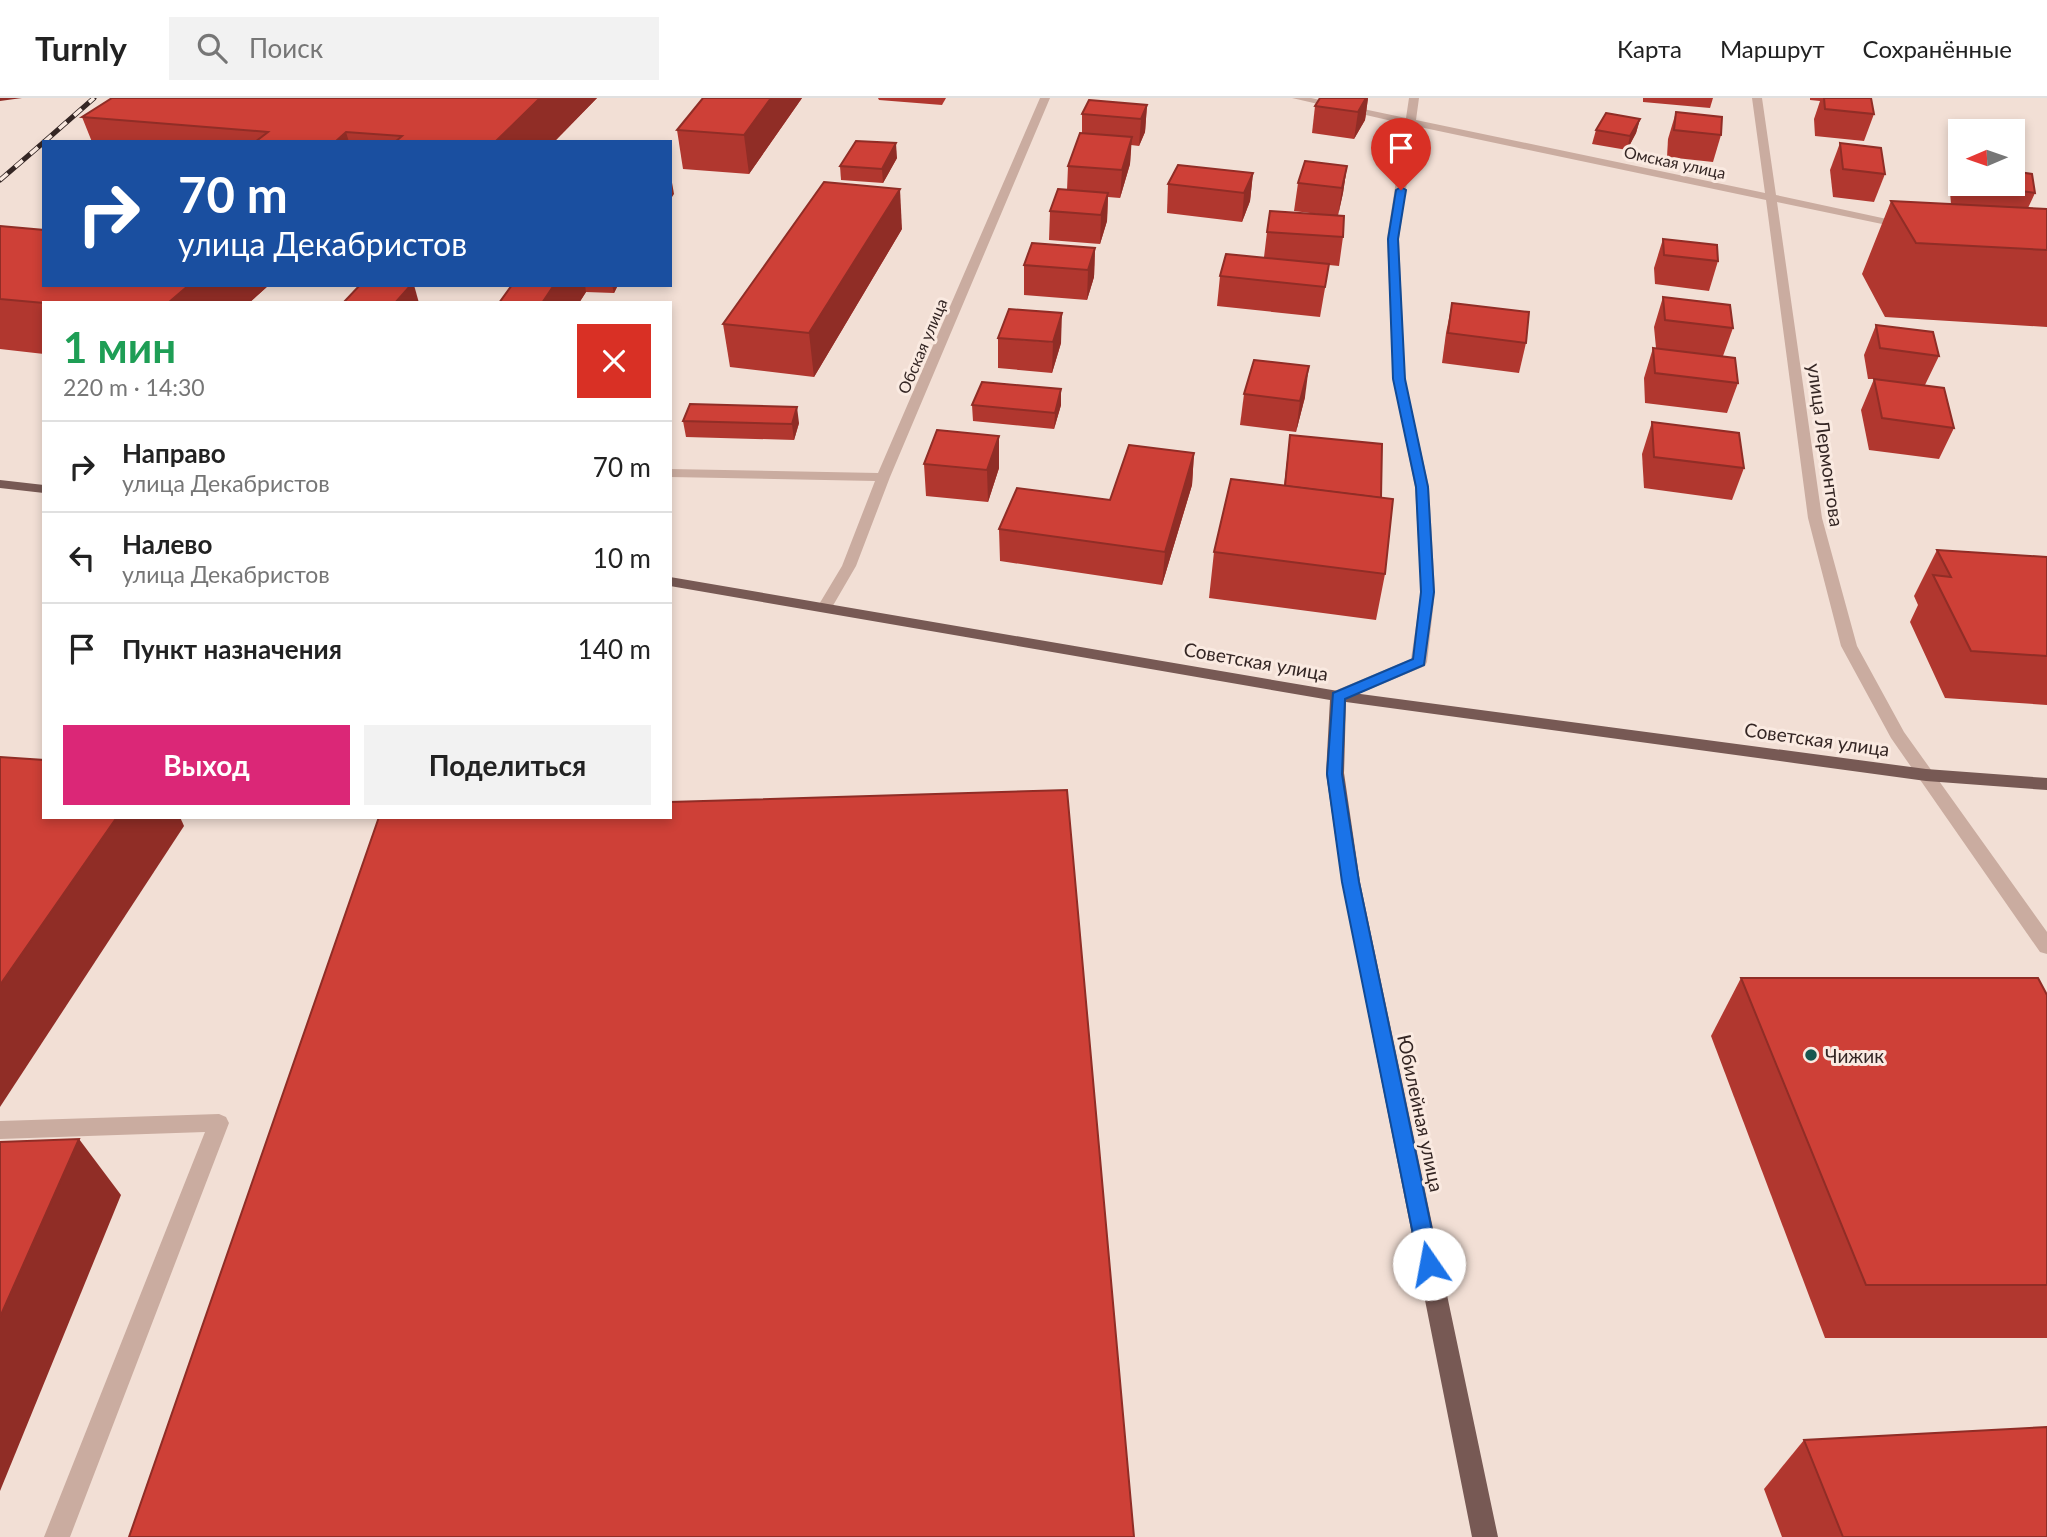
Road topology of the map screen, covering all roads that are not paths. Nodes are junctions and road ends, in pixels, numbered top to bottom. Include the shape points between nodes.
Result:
1 (1045, 98) edge
2 (1297, 98) edge
3 (1414, 98) edge
4 (1757, 98) edge
5 (1413, 123) junction
6 (1773, 199) junction
7 (1922, 230) edge
8 (672, 474) edge
9 (883, 477) junction
10 (0, 484) edge
11 (42, 489) edge
12 (672, 581) edge
13 (826, 606) junction
14 (1338, 696) junction
15 (1926, 775) junction
16 (2047, 785) edge
17 (2047, 947) edge
18 (0, 1130) edge
19 (57, 1537) edge
20 (1485, 1537) edge

1 - 9 street, Обская улица
2 - 5 street, Омская улица
3 - 5 street
4 - 6 street, улица Лермонтова
5 - 6 street, Омская улица
5 - 14 street via 1393,239 1399,379 1422,487 1428,592 1419,662
6 - 7 street, Омская улица
6 - 15 street, улица Лермонтова via 1818,531 1849,646 1897,734
8 - 9 street
9 - 13 street, Обская улица via 849,566
10 - 11 main road
12 - 13 main road, Советская улица
13 - 14 main road, Советская улица
14 - 15 main road, Советская улица
14 - 20 main road, Юбилейная улица via 1335,774 1351,882
15 - 16 main road, Советская улица
15 - 17 street, улица Лермонтова
18 - 19 street via 219,1123

